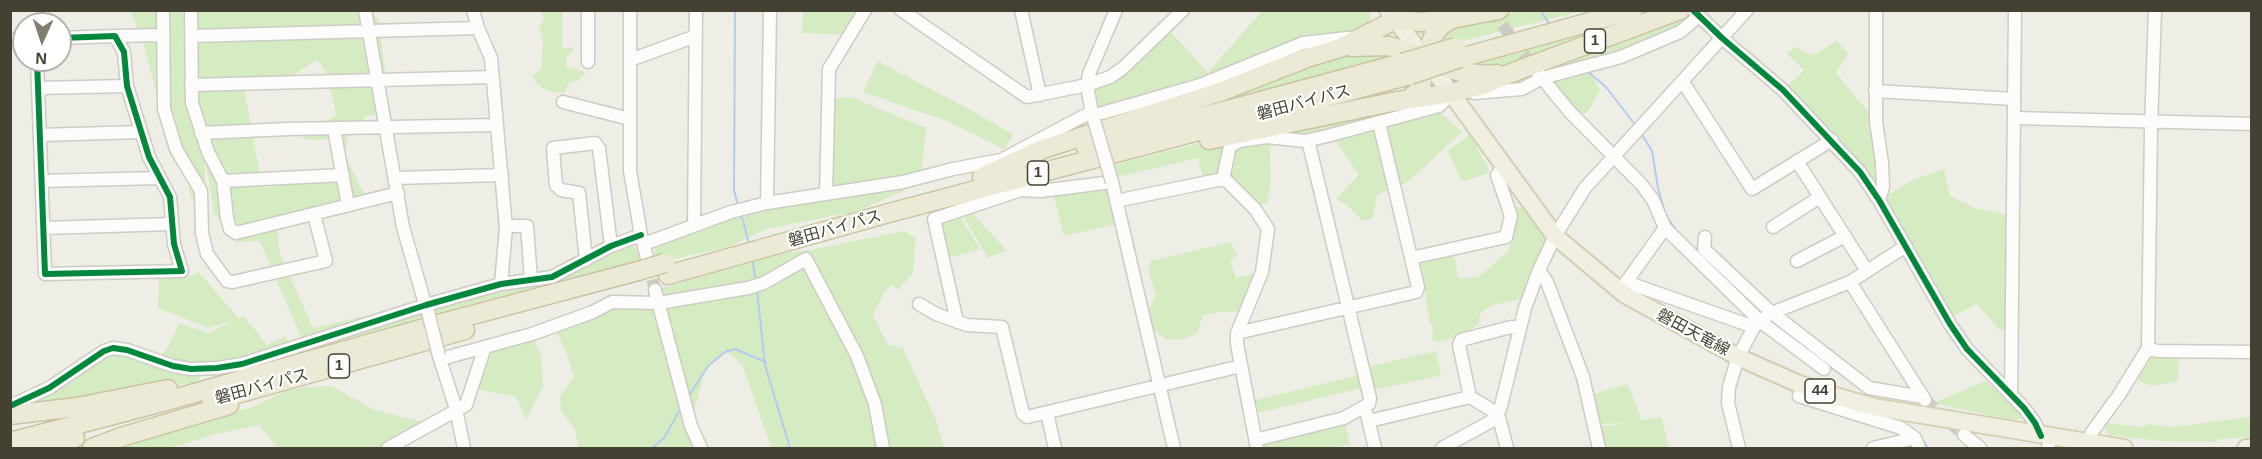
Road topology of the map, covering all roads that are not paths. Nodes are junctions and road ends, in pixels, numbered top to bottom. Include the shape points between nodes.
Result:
1 (163, 10) edge
2 (191, 10) edge
3 (365, 10) edge
4 (473, 10) edge
5 (588, 10) edge
6 (630, 10) edge
7 (696, 10) edge
8 (770, 10) edge
9 (865, 10) edge
10 (901, 10) edge
11 (1021, 10) edge
12 (1116, 10) edge
13 (1183, 10) edge
14 (1499, 10) edge
15 (1588, 10) edge
16 (1633, 10) edge
17 (1680, 10) edge
18 (1747, 10) edge
19 (1875, 10) edge
20 (2014, 10) edge
21 (2155, 10) edge
22 (1696, 14) edge
23 (1391, 15) edge
24 (1436, 17) edge
25 (478, 28) junction
26 (369, 32) junction
27 (163, 35) junction
28 (115, 36) junction
29 (192, 36) junction
30 (696, 36) junction
31 (1363, 37) junction
32 (72, 38) edge
33 (1722, 38) junction
34 (1340, 48) junction
35 (1458, 53) junction
36 (1424, 58) junction
37 (630, 60) junction
38 (588, 62) dead end
39 (37, 72) edge
40 (1511, 73) junction
41 (1539, 74) junction
42 (493, 77) junction
43 (378, 80) junction
44 (1683, 82) junction
45 (190, 85) junction
46 (1087, 85) junction
47 (127, 86) junction
48 (38, 88) junction
49 (1875, 91) junction
50 (1451, 93) junction
51 (1040, 95) junction
52 (2014, 99) junction
53 (1407, 100) junction
54 (563, 102) dead end
55 (1092, 116) junction
56 (2014, 118) junction
57 (630, 119) junction
58 (1379, 123) junction
59 (2151, 123) junction
60 (2252, 124) edge
61 (497, 125) junction
62 (334, 129) junction
63 (386, 129) junction
64 (141, 132) junction
65 (201, 133) junction
66 (40, 135) junction
67 (1308, 140) junction
68 (1832, 140) junction
69 (1613, 158) junction
70 (1797, 161) junction
71 (1504, 166) junction
72 (343, 175) junction
73 (502, 175) junction
74 (160, 178) junction
75 (395, 178) junction
76 (1223, 179) junction
77 (42, 181) junction
78 (223, 181) junction
79 (983, 182) junction
80 (1112, 182) junction
81 (398, 193) junction
82 (826, 194) junction
83 (1820, 197) junction
84 (1880, 200) junction
85 (1116, 201) junction
86 (767, 203) junction
87 (348, 205) junction
88 (314, 214) junction
89 (172, 224) junction
90 (506, 226) junction
91 (694, 226) junction
92 (1773, 227) dead end
93 (44, 228) junction
94 (1665, 228) junction
95 (1555, 236) junction
96 (1845, 236) junction
97 (1705, 237) dead end
98 (643, 239) junction
99 (611, 246) junction
100 (1906, 246) junction
101 (1411, 258) junction
102 (586, 260) junction
103 (1797, 261) dead end
104 (1539, 270) junction
105 (1867, 271) junction
106 (652, 273) junction
107 (531, 280) junction
108 (1850, 282) junction
109 (501, 284) junction
110 (1623, 287) junction
111 (658, 303) junction
112 (918, 304) dead end
113 (427, 308) junction
114 (1348, 308) junction
115 (1764, 319) junction
116 (957, 322) junction
117 (1520, 328) junction
118 (1237, 333) junction
119 (485, 347) junction
120 (2148, 348) junction
121 (2252, 352) edge
122 (440, 357) junction
123 (1738, 357) junction
124 (338, 359) junction
125 (1241, 366) junction
126 (1824, 369) dead end
127 (1158, 385) junction
128 (2011, 395) junction
129 (1799, 396) dead end
130 (1470, 397) junction
131 (10, 406) edge
132 (1365, 406) junction
133 (456, 409) junction
134 (1047, 412) junction
135 (1497, 414) junction
136 (10, 415) edge
137 (1369, 421) junction
138 (1964, 435) tunnel mouth
139 (2046, 440) edge
140 (2088, 441) junction
141 (10, 442) edge
142 (1917, 443) edge
143 (1256, 444) edge
144 (37, 448) edge
145 (92, 448) edge
146 (388, 448) edge
147 (464, 448) edge
148 (701, 448) edge
149 (883, 448) edge
150 (1055, 448) edge
151 (1174, 448) edge
152 (1375, 448) edge
153 (1442, 448) edge
154 (1507, 448) edge
155 (1599, 448) edge
156 (1739, 448) edge
157 (1873, 448) edge
158 (1980, 448) edge
159 (2124, 448) edge
160 (2246, 448) edge
161 (2252, 448) edge

1 - 27 street
2 - 29 street
3 - 26 street
4 - 25 street
5 - 38 street
6 - 37 street
7 - 30 street
8 - 86 street
9 - 82 street via 828,69
10 - 51 street via 1027,97
11 - 51 street
12 - 46 street
13 - 46 street via 1123,68
14 - 24 highway
15 - 35 highway, 磐田バイパス / 1
16 - 35 highway, 磐田バイパス / 1
17 - 40 highway, 1
18 - 33 street
19 - 49 street
20 - 52 street
21 - 59 street
22 - 33 street
22 - 41 street via 1680,32 1621,57
23 - 24 highway
23 - 31 highway
23 - 36 main road, 磐田天竜線 / 44
24 - 36 highway via 1442,25
25 - 26 street
25 - 42 street via 491,58
26 - 29 street
26 - 43 street
27 - 28 street
27 - 88 street via 164,109 176,149 201,191 207,254 227,281 326,261
28 - 32 street
28 - 47 street via 124,51
29 - 45 street
30 - 37 street
30 - 91 street
31 - 34 highway
31 - 55 street via 1303,43 1200,86
33 - 44 street
33 - 68 street via 1783,90
34 - 36 highway via 1389,46
34 - 79 highway via 1220,92 1043,149
35 - 79 highway, 磐田バイパス / 1, bridge
36 - 40 highway via 1450,70
36 - 50 main road, 磐田天竜線 / 44
36 - 53 highway via 1420,86
37 - 57 street
39 - 48 street
40 - 50 highway, 1
41 - 50 street via 1522,89
41 - 69 street
42 - 43 street
42 - 61 street
43 - 45 street
43 - 63 street
44 - 69 street
44 - 70 street via 1752,189
45 - 65 street
46 - 51 street
46 - 55 street
47 - 48 street
47 - 64 street
48 - 66 street
49 - 52 street
49 - 84 street via 1882,163
50 - 53 highway, 1
50 - 58 street via 1439,106
50 - 71 main road, 磐田天竜線 / 44
52 - 56 street
53 - 79 highway, 1 via 1189,144 1033,181
54 - 57 street
55 - 80 street, bridge
55 - 82 street via 1001,160
56 - 59 street
56 - 128 street
57 - 98 street via 630,171
58 - 67 street
58 - 101 street
59 - 60 street
59 - 120 street
61 - 63 street
61 - 73 street
62 - 63 street
62 - 65 street
62 - 72 street
63 - 75 street
64 - 66 street
64 - 74 street
65 - 78 street
66 - 77 street
67 - 76 street via 1267,137 1240,141 1230,146
67 - 114 street
68 - 70 street
68 - 84 street
69 - 94 street via 1642,185
69 - 95 street via 1585,188
70 - 83 street
71 - 95 main road, 磐田天竜線 / 44
71 - 101 street via 1497,175 1511,216 1506,237
72 - 78 street
72 - 87 street
73 - 75 street
73 - 90 street
74 - 77 street
74 - 89 street via 170,196
75 - 81 street
76 - 85 street
76 - 118 street via 1256,209 1268,228 1262,272
77 - 93 street
78 - 88 street via 227,218 230,229 237,233
79 - 106 highway, 磐田バイパス / 1
80 - 85 street
80 - 116 street via 1021,190 934,219
81 - 87 street
81 - 113 street via 403,227
82 - 86 street
83 - 92 street
83 - 96 street
84 - 100 street
85 - 127 street
86 - 91 street
87 - 88 street
89 - 93 street
89 - 93 street via 182,272 45,274
90 - 107 street via 527,226
90 - 109 street
91 - 98 street
94 - 110 street
94 - 115 street
95 - 104 street
95 - 110 main road, 磐田天竜線 / 44
96 - 103 street
96 - 105 street
97 - 115 street via 1704,249
98 - 99 street
98 - 106 street
99 - 102 street
99 - 102 street via 599,148 595,143 553,148 556,184 561,190 579,193
100 - 105 street
100 - 128 street via 1967,349
101 - 114 street via 1416,292
102 - 107 street via 552,277
104 - 117 street
104 - 155 street via 1583,376
105 - 108 street
106 - 111 street
106 - 124 highway, 磐田バイパス / 1
107 - 109 street
108 - 115 street
108 - 115 street via 1924,398 1869,388
109 - 113 street
110 - 115 street
110 - 123 main road, 磐田天竜線 / 44 via 1656,313
111 - 119 street via 612,302 532,334
111 - 148 street via 691,426
111 - 149 street via 748,288 806,259 857,356 874,404
112 - 116 street
113 - 122 street, bridge
113 - 131 street via 242,364 217,368 173,366 112,348 49,388
114 - 118 street
114 - 132 street via 1370,398
115 - 123 street
115 - 126 street
116 - 134 street via 1002,327 1023,414 1027,417
117 - 130 street via 1461,340
117 - 135 street
118 - 125 street
119 - 122 street
119 - 133 street via 466,405
120 - 121 street
120 - 140 street
122 - 133 street
123 - 139 main road, 磐田天竜線 / 44 via 1799,384 1874,407
123 - 156 street via 1731,374 1728,403
124 - 136 highway via 77,407
124 - 141 highway, 磐田バイパス / 1
124 - 144 highway, 磐田バイパス / 1
124 - 145 highway via 233,404
125 - 127 street
125 - 143 street
127 - 134 street
127 - 151 street
128 - 139 street
129 - 142 street via 1901,428
130 - 135 street
130 - 137 street
132 - 137 street
132 - 143 street via 1344,418
133 - 146 street
133 - 147 street
134 - 150 street
135 - 153 street via 1490,422
135 - 154 street
137 - 152 street
138 - 158 street
139 - 140 main road, 磐田天竜線 / 44
140 - 159 main road, 磐田天竜線 / 44
142 - 157 street
160 - 161 main road

